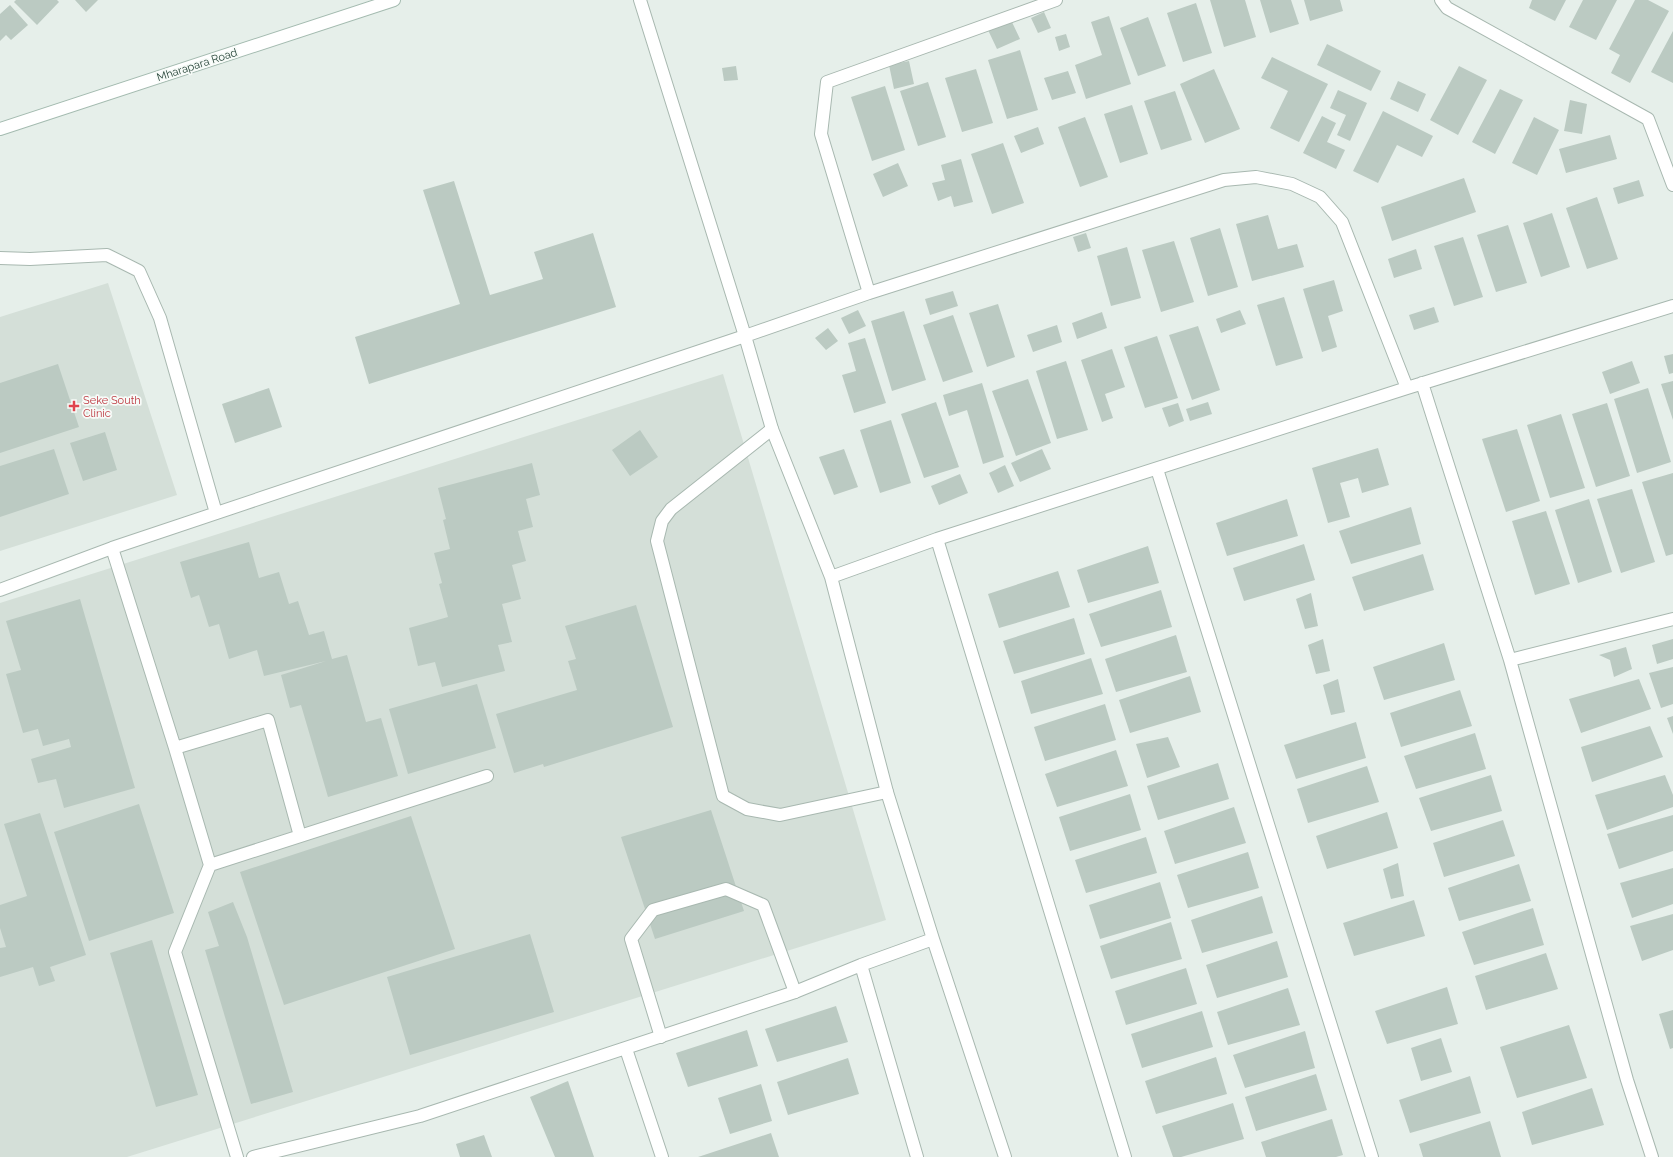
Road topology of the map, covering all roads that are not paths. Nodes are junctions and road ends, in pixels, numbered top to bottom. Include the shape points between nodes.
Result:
1 (394, 0) edge
2 (640, 0) edge
3 (1056, 0) edge
4 (1441, 0) edge
5 (0, 129) edge
6 (1673, 185) edge
7 (0, 258) edge
8 (869, 294) junction
9 (1673, 306) edge
10 (745, 336) junction
11 (1422, 383) junction
12 (1407, 388) junction
13 (772, 429) junction
14 (1157, 469) junction
15 (216, 513) junction
16 (937, 539) junction
17 (112, 548) junction
18 (831, 577) junction
19 (0, 590) edge
20 (1673, 619) edge
21 (1510, 660) junction
22 (175, 748) junction
23 (487, 776) dead end
24 (887, 792) junction
25 (300, 836) junction
26 (210, 865) junction
27 (933, 939) junction
28 (861, 965) junction
29 (795, 992) junction
30 (661, 1037) junction
31 (626, 1049) junction
32 (237, 1157) edge
33 (253, 1157) edge
34 (662, 1157) edge
35 (917, 1157) edge
36 (1005, 1157) edge
37 (1124, 1157) edge
38 (1372, 1157) edge
39 (1652, 1157) edge

1 - 5 street, Mharapara Road
2 - 10 street
3 - 8 street via 827,82 821,134
4 - 6 street via 1446,8 1648,119
7 - 15 street via 107,255 140,271 160,318
8 - 10 street
8 - 12 street via 1224,180 1256,177 1292,184 1320,197 1342,222
9 - 11 street
10 - 13 street
10 - 15 street
11 - 12 street
11 - 21 street
12 - 14 street
13 - 18 street
13 - 24 street via 671,509 662,521 657,542 722,796 747,810 780,815
14 - 16 street
14 - 38 street
15 - 17 street
16 - 18 street
16 - 37 street
17 - 19 street
17 - 22 street
18 - 24 street
20 - 21 street
21 - 39 street via 1625,1072
22 - 25 street via 268,720
22 - 26 street
23 - 25 street
24 - 27 street
25 - 26 street
26 - 32 street via 175,952
27 - 28 street
27 - 36 street
28 - 29 street
28 - 35 street
29 - 30 street
29 - 30 street via 763,905 726,889 653,910 631,939
30 - 31 street
31 - 33 street via 420,1116
31 - 34 street

